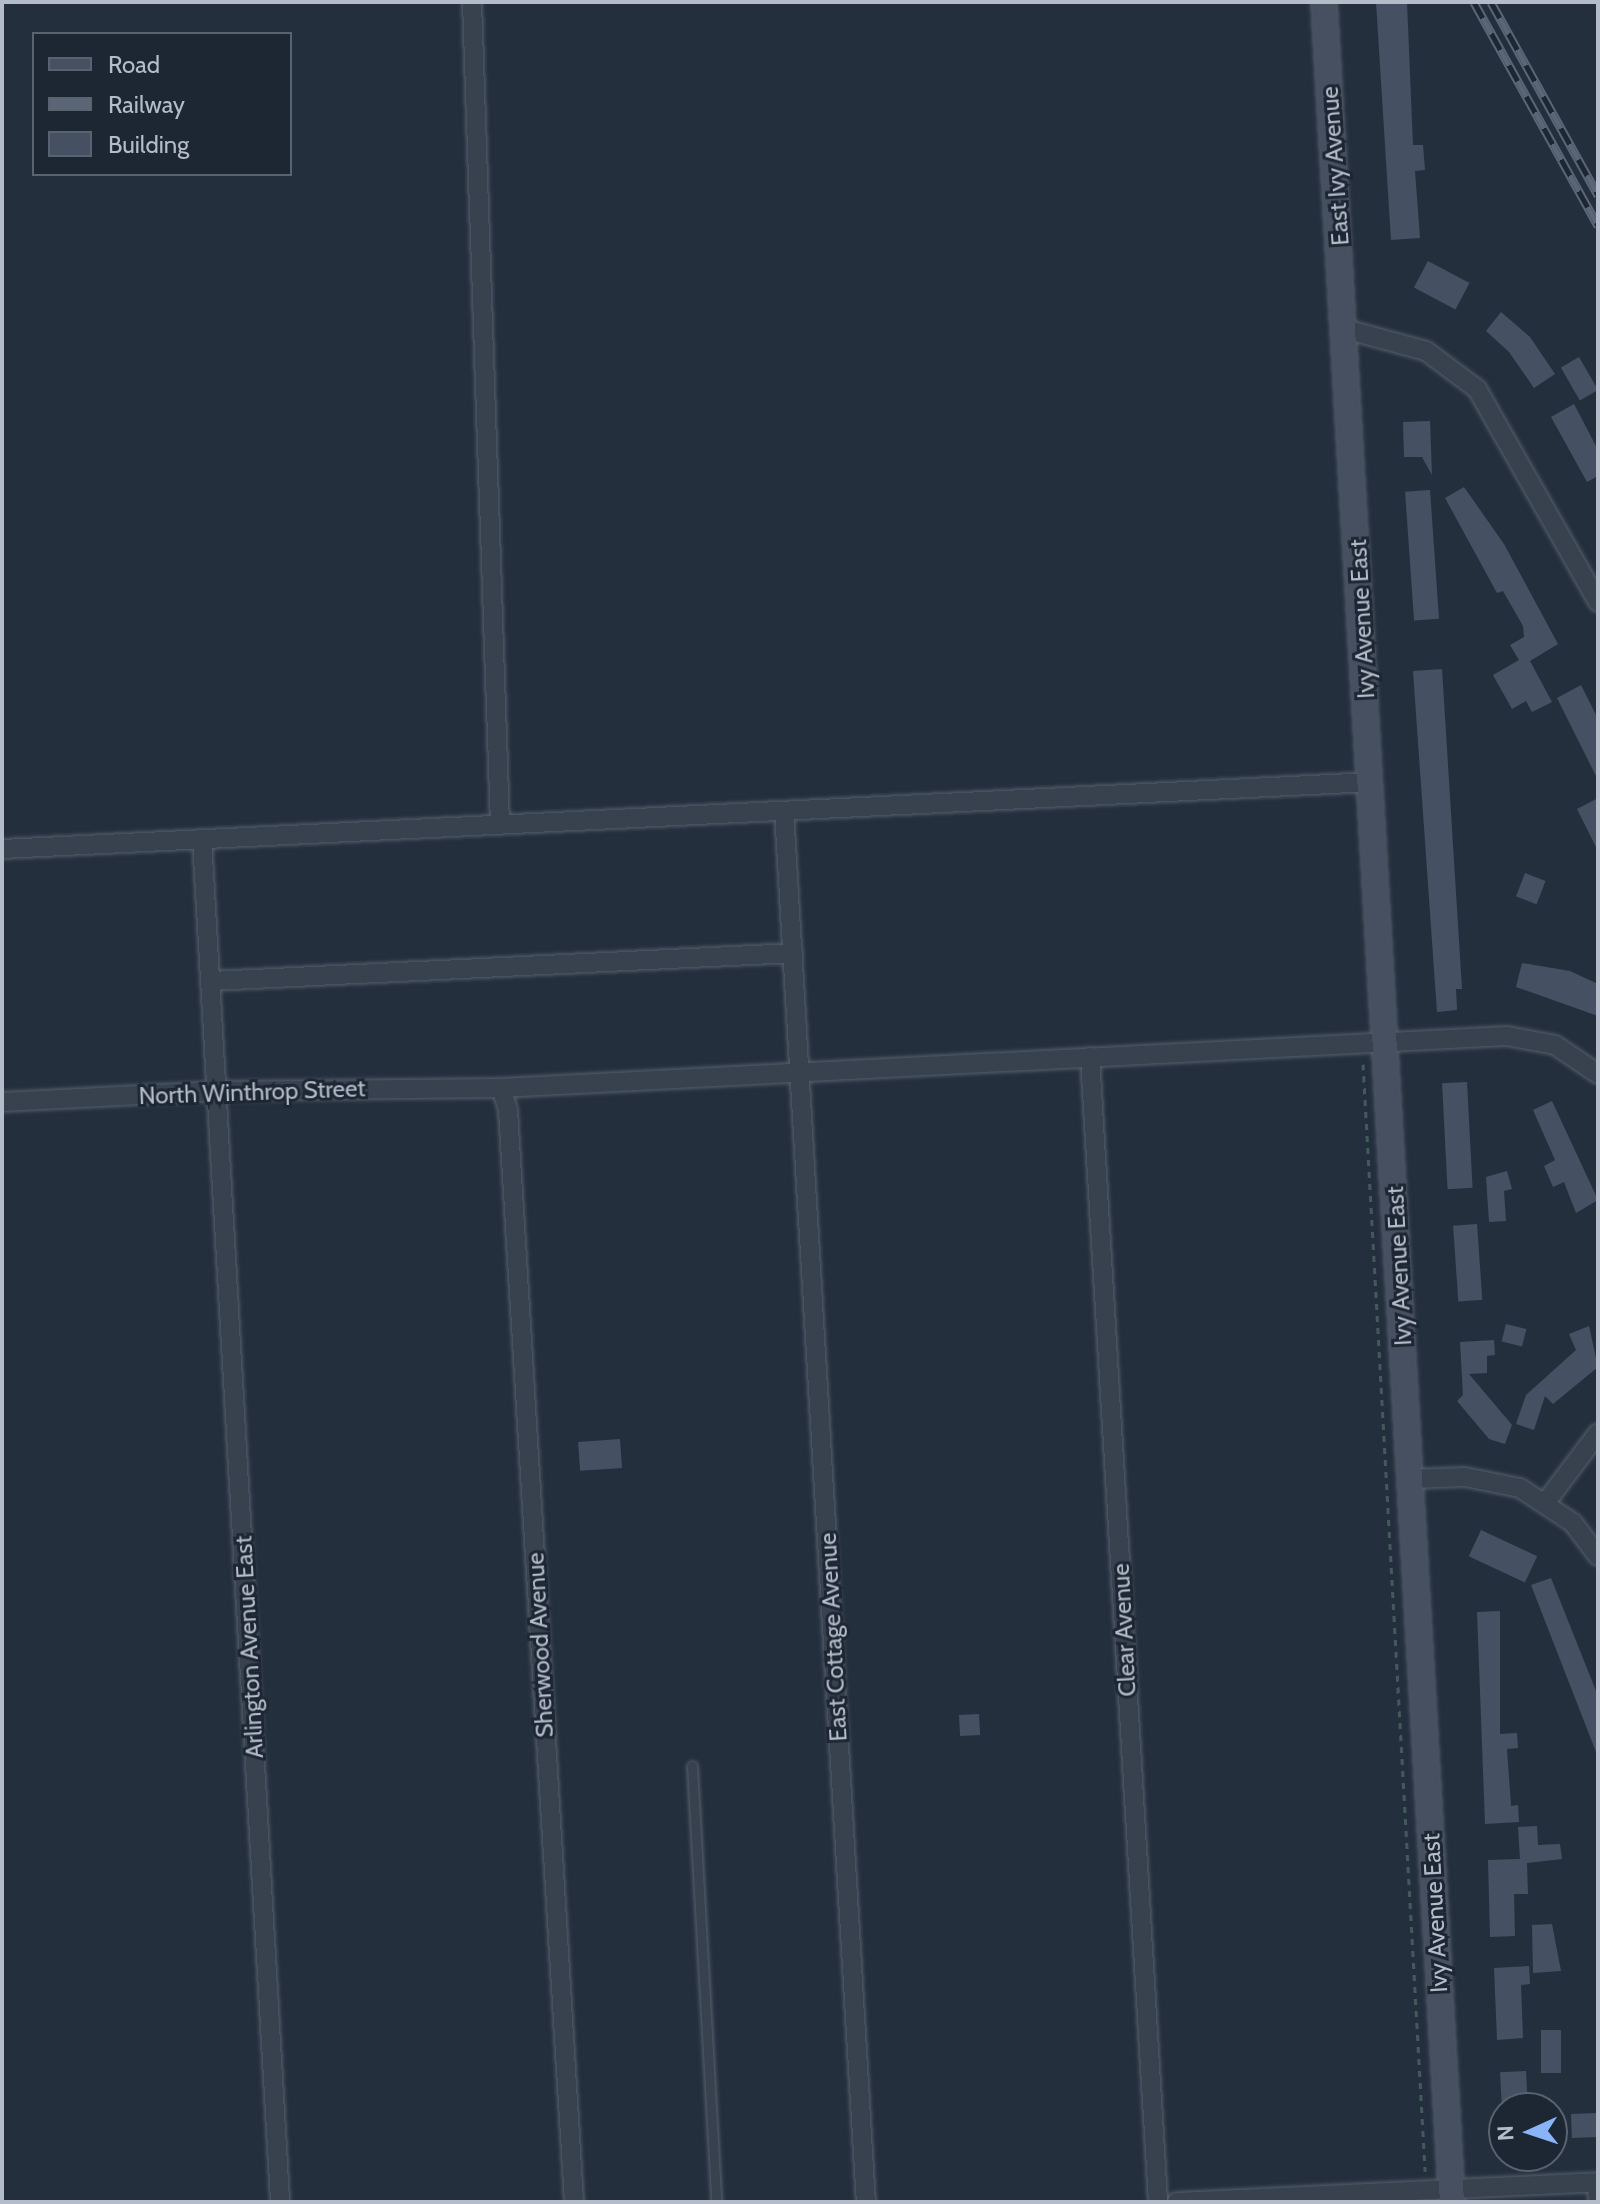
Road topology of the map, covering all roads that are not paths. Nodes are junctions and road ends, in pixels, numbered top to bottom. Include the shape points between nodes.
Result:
1 (472, 2) edge
2 (1324, 2) edge
3 (1345, 329) junction
4 (1598, 602) edge
5 (1371, 782) junction
6 (784, 811) junction
7 (500, 824) junction
8 (202, 839) junction
9 (2, 849) edge
10 (793, 953) junction
11 (211, 981) junction
12 (1386, 1042) junction
13 (1090, 1057) junction
14 (800, 1072) junction
15 (1598, 1074) edge
16 (501, 1088) junction
17 (218, 1091) junction
18 (2, 1102) edge
19 (1598, 1433) edge
20 (1411, 1479) junction
21 (1546, 1502) junction
22 (1598, 1556) edge
23 (692, 1766) dead end
24 (1595, 2183) edge
25 (1451, 2196) edge
26 (1302, 2199) edge
27 (280, 2202) edge
28 (574, 2202) edge
29 (716, 2202) edge
30 (866, 2202) edge
31 (1158, 2202) edge
32 (1177, 2202) edge
33 (1593, 2202) edge

1 - 7 street
2 - 3 street, East Ivy Avenue
3 - 4 street via 1426,351 1477,389
3 - 5 street, Ivy Avenue East
5 - 6 street
5 - 12 street, Ivy Avenue East
6 - 7 street
6 - 10 street, East Cottage Avenue
7 - 8 street
8 - 9 street
8 - 11 street, Arlington Avenue East
10 - 11 street
10 - 14 street, East Cottage Avenue
11 - 17 street, Arlington Avenue East
12 - 13 street, North Winthrop Street
12 - 15 street, North Winthrop Street via 1528,1038 1574,1055
12 - 20 street, Ivy Avenue East
13 - 14 street, North Winthrop Street
13 - 31 street, Clear Avenue
14 - 16 street, North Winthrop Street
14 - 30 street, East Cottage Avenue
16 - 17 street, North Winthrop Street
16 - 28 street, Sherwood Avenue via 508,1110
17 - 18 street, North Winthrop Street
17 - 27 street, Arlington Avenue East
19 - 21 street
20 - 21 street via 1493,1480
20 - 25 street, Ivy Avenue East
21 - 22 street via 1573,1523
23 - 29 lane
24 - 25 street
24 - 33 lane
25 - 26 street
26 - 32 street

